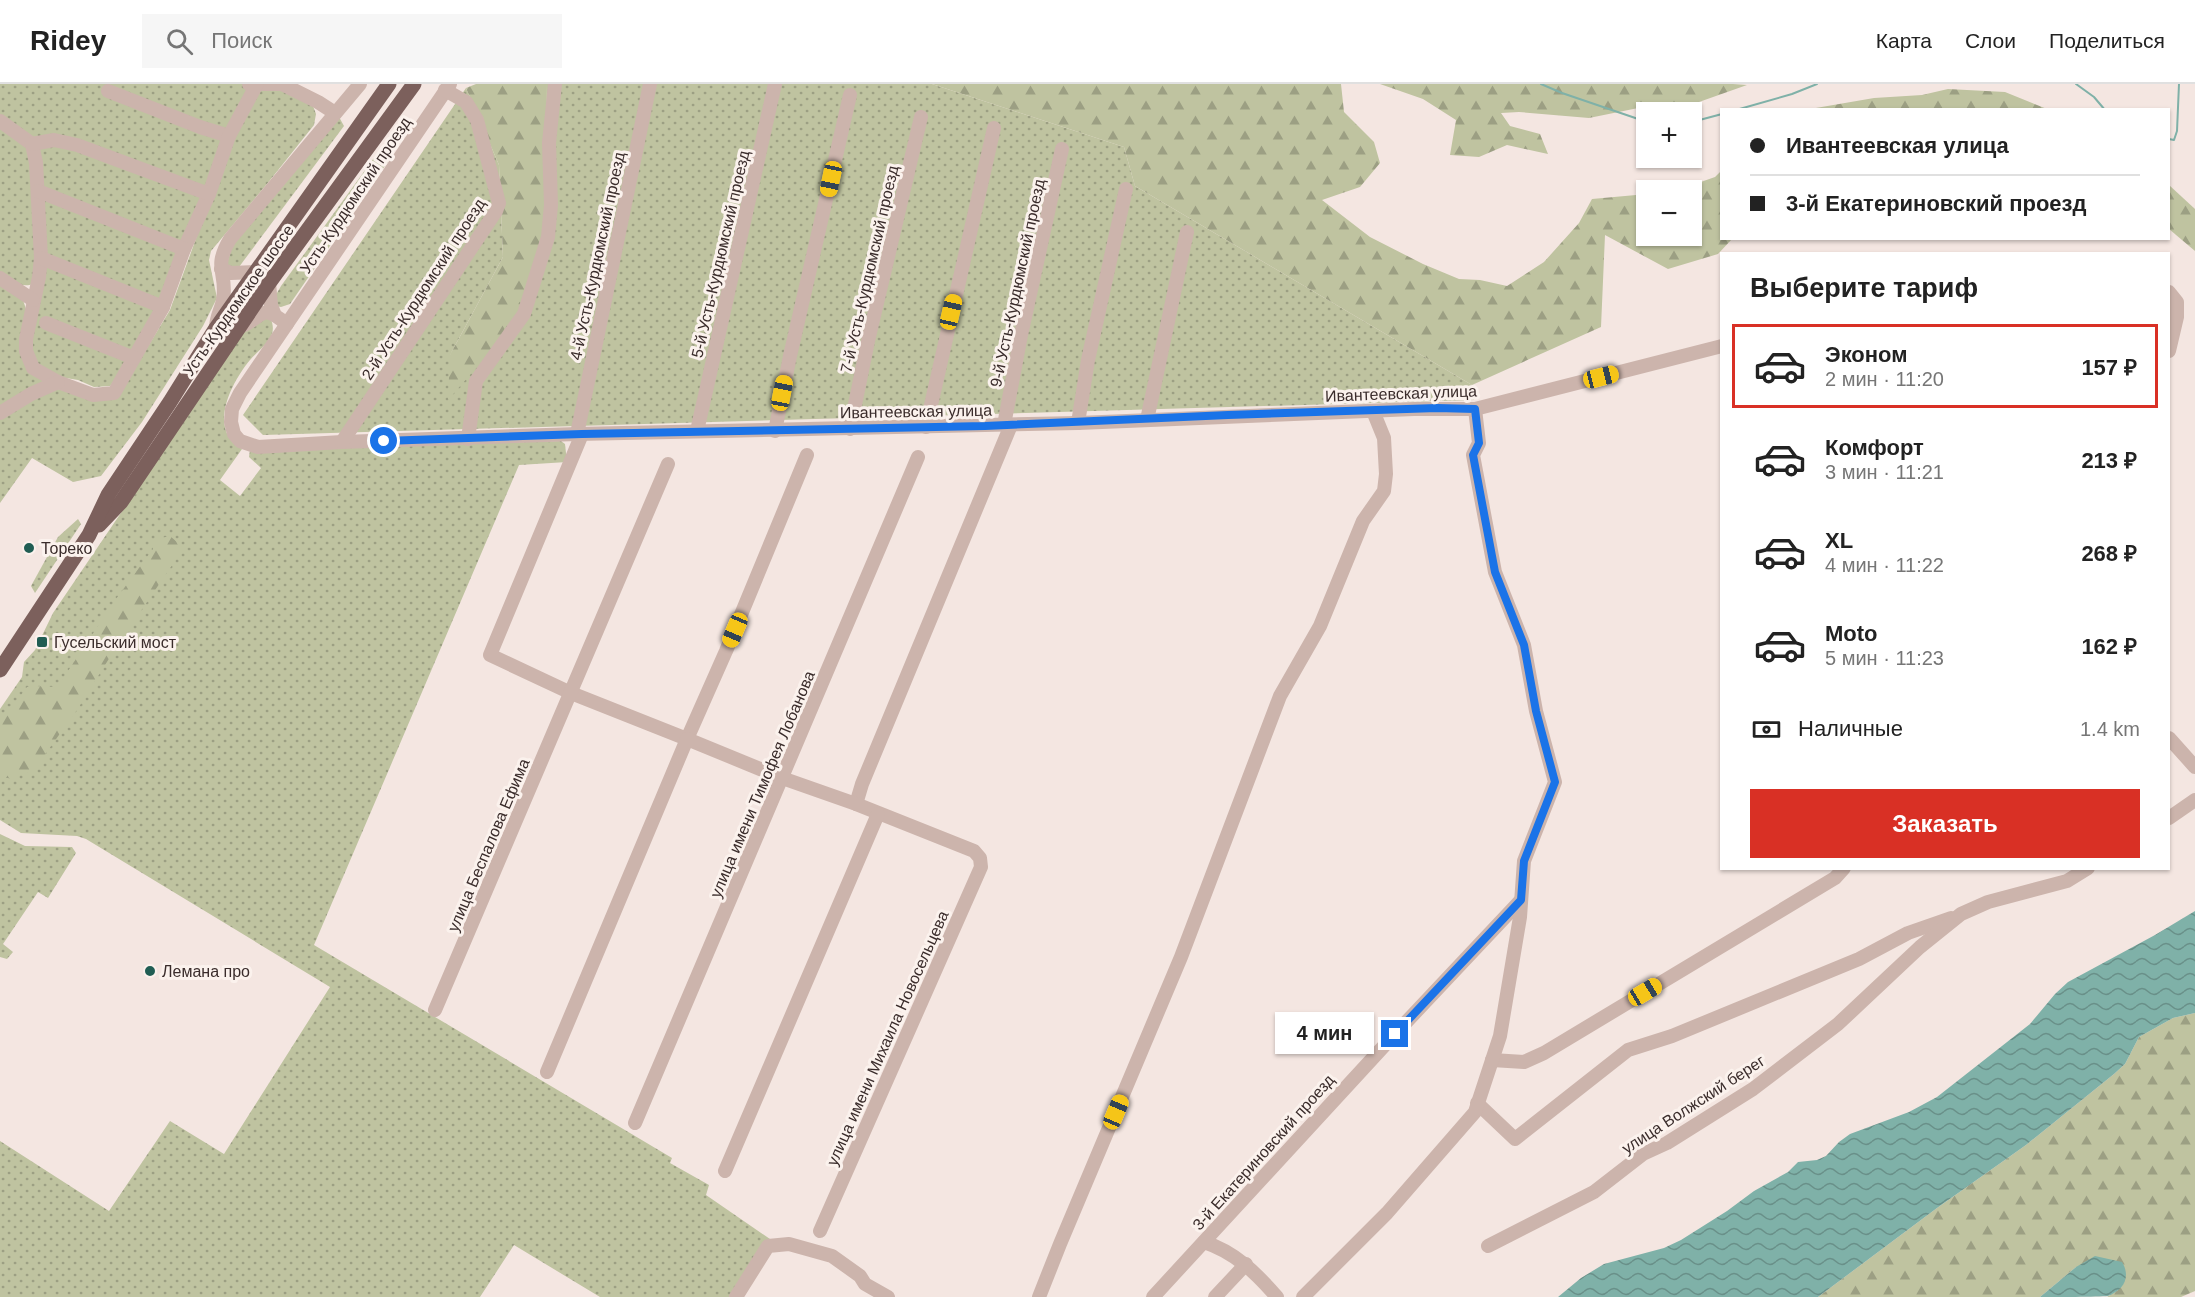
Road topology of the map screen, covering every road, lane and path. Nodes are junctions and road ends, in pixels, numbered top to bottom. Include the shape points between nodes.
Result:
1 (249, 84) edge
2 (257, 84) edge
3 (281, 84) edge
4 (360, 84) edge
5 (389, 84) edge
6 (414, 84) edge
7 (555, 84) edge
8 (650, 84) edge
9 (775, 84) edge
10 (448, 87) edge
11 (108, 91) dead end
12 (850, 95) dead end
13 (335, 113) junction
14 (921, 117) dead end
15 (0, 121) edge
16 (994, 128) dead end
17 (229, 136) junction
18 (32, 144) junction
19 (1062, 149) dead end
20 (1126, 189) dead end
21 (38, 191) junction
22 (209, 194) junction
23 (1187, 232) dead end
24 (184, 249) junction
25 (41, 258) junction
26 (221, 269) junction
27 (256, 272) junction
28 (0, 278) edge
29 (270, 283) junction
30 (2170, 293) edge
31 (33, 300) junction
32 (163, 307) junction
33 (273, 314) junction
34 (46, 323) dead end
35 (287, 324) junction
36 (240, 327) junction
37 (216, 328) junction
38 (1720, 347) edge
39 (2170, 347) edge
40 (134, 358) junction
41 (58, 382) junction
42 (1475, 409) junction
43 (1373, 411) junction
44 (0, 413) edge
45 (1147, 420) junction
46 (1078, 423) junction
47 (1008, 425) junction
48 (926, 427) junction
49 (850, 429) junction
50 (697, 431) junction
51 (775, 431) junction
52 (579, 434) junction
53 (468, 439) junction
54 (342, 442) junction
55 (807, 455) dead end
56 (918, 457) dead end
57 (668, 464) dead end
58 (89, 535) junction
59 (0, 670) edge
60 (571, 693) junction
61 (687, 739) junction
62 (2170, 739) edge
63 (2195, 767) edge
64 (782, 778) junction
65 (2195, 800) edge
66 (856, 804) junction
67 (878, 813) junction
68 (2170, 817) edge
69 (1842, 870) edge
70 (2085, 870) edge
71 (1521, 900) junction
72 (1961, 914) junction
73 (435, 1010) dead end
74 (1492, 1060) junction
75 (547, 1072) dead end
76 (1477, 1103) junction
77 (635, 1123) dead end
78 (725, 1171) dead end
79 (820, 1231) dead end
80 (1204, 1242) junction
81 (1488, 1246) dead end
82 (1246, 1264) junction
83 (736, 1297) edge
84 (888, 1297) edge
85 (1039, 1297) edge
86 (1154, 1297) edge
87 (1215, 1297) edge
88 (1277, 1297) edge
89 (1302, 1297) edge

1 - 2 street
2 - 3 street
2 - 17 street
3 - 13 street
4 - 13 street
5 - 27 main road, Усть-Курдюмское шоссе
6 - 29 main road, Усть-Курдюмское шоссе
7 - 53 street via 549,143 548,237 524,314 476,381
8 - 52 street, 4-й Усть-Курдюмский проезд
9 - 50 street, 5-й Усть-Курдюмский проезд
10 - 35 street, Усть-Курдюмский проезд
10 - 54 street, 2-й Усть-Курдюмский проезд via 466,102 477,120 499,202
11 - 17 street
12 - 51 street
13 - 26 street via 230,239 220,260
14 - 49 street, 7-й Усть-Курдюмский проезд
15 - 18 street
16 - 48 street
17 - 22 street
18 - 21 street
18 - 22 street via 54,140 76,146
19 - 47 street, 9-й Усть-Курдюмский проезд via 1022,335
20 - 46 street
21 - 24 street
21 - 25 street
22 - 24 street
23 - 45 street
24 - 32 street
25 - 31 street
25 - 32 street
26 - 27 street via 231,273
26 - 37 street via 223,300
27 - 37 main road, Усть-Курдюмское шоссе
28 - 31 street
29 - 33 street
29 - 36 main road, Усть-Курдюмское шоссе
30 - 39 street via 2177,302
31 - 41 street via 26,351 33,368
32 - 40 street
33 - 35 street
33 - 36 street via 267,311
34 - 40 street
35 - 54 street, Ивантеевская улица via 232,409 234,434 240,441 258,447
36 - 58 main road, Усть-Курдюмское шоссе via 121,502
37 - 58 main road, Усть-Курдюмское шоссе via 108,495
38 - 42 street, Ивантеевская улица
40 - 41 street via 114,393 93,395
41 - 44 street
42 - 43 street, Ивантеевская улица
42 - 71 street via 1479,443 1473,455 1495,572 1524,645 1555,782 1524,861
43 - 45 street, Ивантеевская улица
43 - 85 street via 1384,438 1384,491 1363,521 1320,626 1280,696 1181,957
45 - 46 street, Ивантеевская улица
46 - 47 street, Ивантеевская улица
47 - 48 street, Ивантеевская улица
47 - 66 street, 9-й Усть-Курдюмский проезд
48 - 49 street, Ивантеевская улица
49 - 51 street, Ивантеевская улица
50 - 51 street, Ивантеевская улица
50 - 52 street, Ивантеевская улица
52 - 53 street, Ивантеевская улица
52 - 60 street, 4-й Усть-Курдюмский проезд via 490,655
53 - 54 street, Ивантеевская улица
55 - 61 street
56 - 64 street, улица имени Тимофея Лобанова
57 - 60 street, улица Беспалова Ефима
58 - 59 main road, Усть-Курдюмское шоссе
60 - 61 street
60 - 73 street, улица Беспалова Ефима
61 - 64 street
61 - 75 street
62 - 63 street
64 - 66 street
64 - 77 street, улица имени Тимофея Лобанова
65 - 68 street
66 - 67 street
67 - 78 street
67 - 79 street, улица имени Михаила Новосельцева via 974,851 981,867
69 - 74 street via 1835,878 1544,1053 1524,1062
70 - 72 street, улица Волжский берег via 2067,881 1988,902
71 - 74 street via 1500,1036
71 - 80 street, 3-й Екатериновский проезд
72 - 76 street via 1908,933 1859,959 1683,1032 1628,1050 1515,1138
72 - 81 street, улица Волжский берег via 1838,1024 1753,1089 1643,1154 1594,1192
74 - 76 street
76 - 89 street via 1475,1112 1387,1213
80 - 82 street via 1221,1247
80 - 86 street, 3-й Екатериновский проезд
82 - 87 street
82 - 88 street
83 - 84 street via 768,1246 789,1244 832,1256 865,1284

